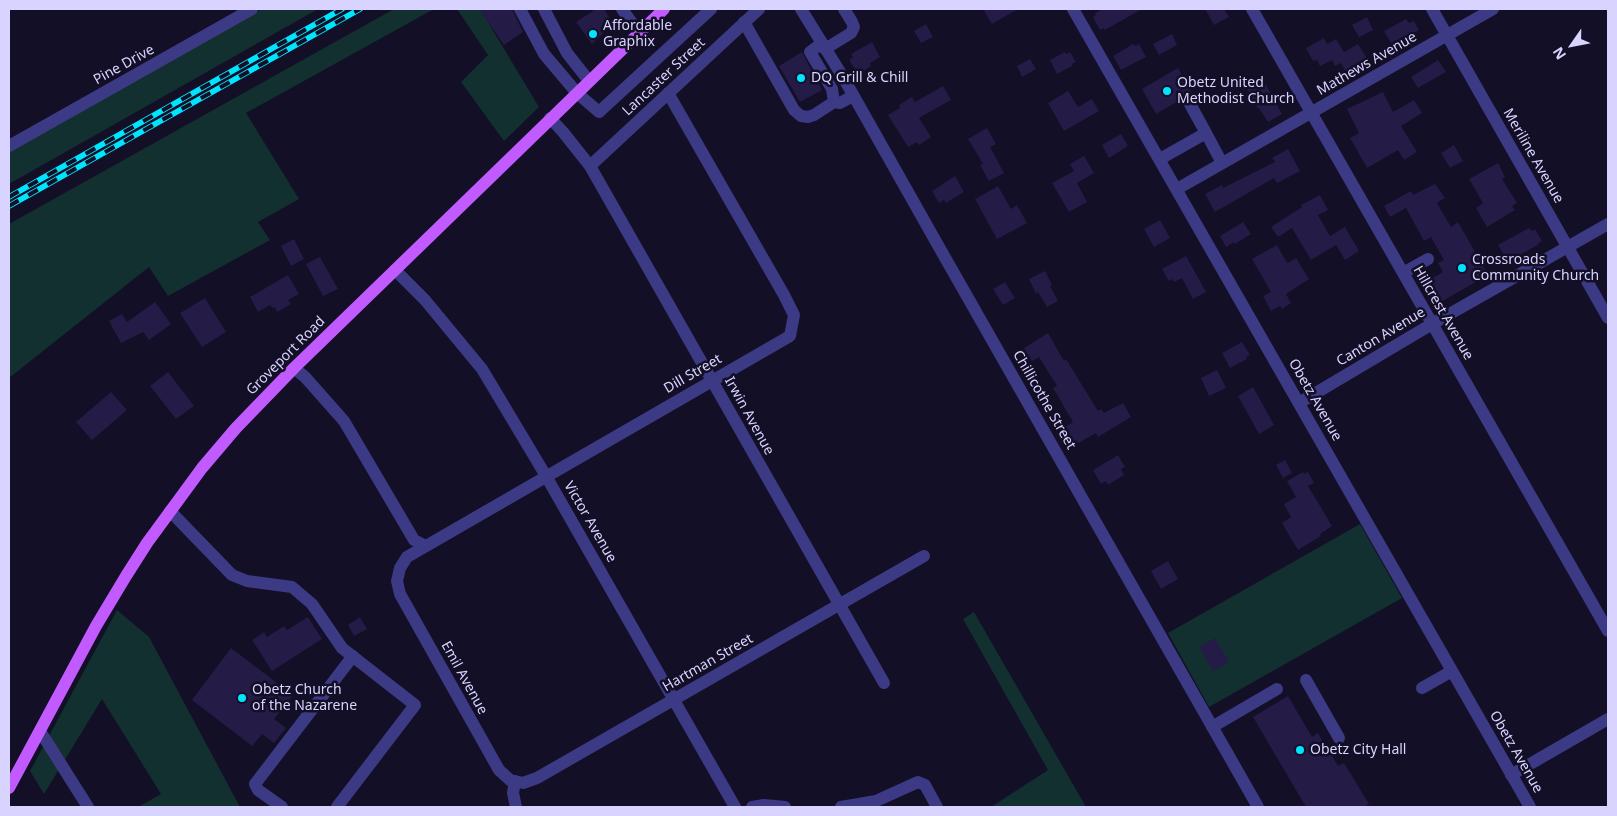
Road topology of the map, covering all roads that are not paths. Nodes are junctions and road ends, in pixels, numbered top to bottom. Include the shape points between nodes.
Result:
1 (252, 9) edge
2 (520, 9) edge
3 (544, 9) edge
4 (622, 9) edge
5 (664, 9) edge
6 (711, 9) edge
7 (759, 9) edge
8 (801, 9) edge
9 (844, 9) edge
10 (1073, 9) edge
11 (1252, 9) edge
12 (1432, 9) edge
13 (1493, 9) edge
14 (744, 22) junction
15 (639, 33) junction
16 (1447, 35) junction
17 (824, 46) junction
18 (589, 81) junction
19 (577, 92) junction
20 (668, 93) junction
21 (853, 96) junction
22 (834, 102) junction
23 (1190, 104) dead end
24 (1312, 112) junction
25 (550, 118) junction
26 (1206, 133) junction
27 (9, 146) edge
28 (1160, 159) junction
29 (1222, 163) junction
30 (590, 166) junction
31 (1177, 189) junction
32 (1608, 224) edge
33 (1568, 247) junction
34 (1428, 259) dead end
35 (394, 270) junction
36 (1403, 273) junction
37 (1608, 318) edge
38 (1432, 324) junction
39 (294, 368) junction
40 (712, 381) junction
41 (1299, 402) junction
42 (546, 476) junction
43 (170, 510) junction
44 (426, 546) junction
45 (924, 556) dead end
46 (400, 594) joint
47 (839, 605) junction
48 (1608, 632) edge
49 (353, 656) junction
50 (1452, 671) junction
51 (1306, 680) dead end
52 (884, 683) dead end
53 (1422, 688) dead end
54 (1277, 689) dead end
55 (674, 699) junction
56 (1608, 719) edge
57 (1212, 727) junction
58 (40, 731) junction
59 (1339, 738) dead end
60 (1511, 775) junction
61 (510, 778) junction
62 (9, 788) edge
63 (88, 807) edge
64 (282, 807) edge
65 (337, 807) edge
66 (516, 807) edge
67 (735, 807) edge
68 (752, 807) edge
69 (785, 807) edge
70 (841, 807) edge
71 (937, 807) edge
72 (1258, 807) edge
73 (1530, 807) edge

1 - 27 street, Pine Drive
2 - 19 street via 544,54
3 - 18 street via 567,53
4 - 15 street
5 - 15 main road, Groveport Road
6 - 19 street via 599,112
7 - 14 street, Lancaster Street
8 - 17 street, Chillicothe Street
9 - 17 street via 854,27 851,34
10 - 28 street, Obetz Avenue
11 - 24 street, Hillcrest Avenue
12 - 16 street, Meriline Avenue
13 - 16 street, Mathews Avenue
14 - 20 street, Lancaster Street
14 - 22 street via 794,110 808,117
15 - 18 main road, Groveport Road
16 - 24 street, Mathews Avenue
16 - 33 street, Meriline Avenue
17 - 21 street, Chillicothe Street
17 - 22 street via 810,52 832,89
18 - 19 main road, Groveport Road
19 - 25 main road, Groveport Road
20 - 30 street, Lancaster Street
20 - 40 street, Dill Street via 794,315 790,336
21 - 22 street via 840,103
21 - 57 street, Chillicothe Street
23 - 26 street
24 - 29 street, Mathews Avenue
24 - 36 street, Hillcrest Avenue
25 - 30 street, Irwin Avenue
25 - 35 main road, Groveport Road
26 - 28 street
26 - 29 street
28 - 31 street, Obetz Avenue
29 - 31 street, Mathews Avenue
30 - 40 street, Irwin Avenue
31 - 41 street, Obetz Avenue
32 - 33 street, Canton Avenue
33 - 37 street, Meriline Avenue
33 - 38 street, Canton Avenue
34 - 36 street
35 - 39 main road, Groveport Road
35 - 42 street, Victor Avenue via 425,300 482,369
36 - 38 street, Hillcrest Avenue
38 - 41 street, Canton Avenue
38 - 48 street, Hillcrest Avenue
39 - 43 main road, Groveport Road via 236,428
39 - 44 street via 344,421 414,540
40 - 42 street, Dill Street
40 - 47 street, Irwin Avenue
41 - 50 street, Obetz Avenue
42 - 44 street, Dill Street
42 - 55 street, Victor Avenue
43 - 49 street via 232,574 247,581 292,587 312,604 342,648
43 - 58 main road, Groveport Road via 107,608
44 - 46 street, Dill Street via 407,557 400,568 397,581
45 - 47 street, Hartman Street
46 - 61 street, Emil Avenue via 499,770
47 - 52 street, Irwin Avenue
47 - 55 street, Hartman Street
49 - 64 street via 255,784 258,790
49 - 65 street via 415,705
50 - 53 street
50 - 60 street, Obetz Avenue
51 - 59 street
54 - 57 street
55 - 61 street, Hartman Street via 537,778 523,782
55 - 67 street, Victor Avenue
56 - 60 street
57 - 72 street, Chillicothe Street
58 - 62 main road, Groveport Road
58 - 63 street
60 - 73 street, Obetz Avenue
61 - 66 street
68 - 69 street
70 - 71 street via 876,801 918,782 925,785

